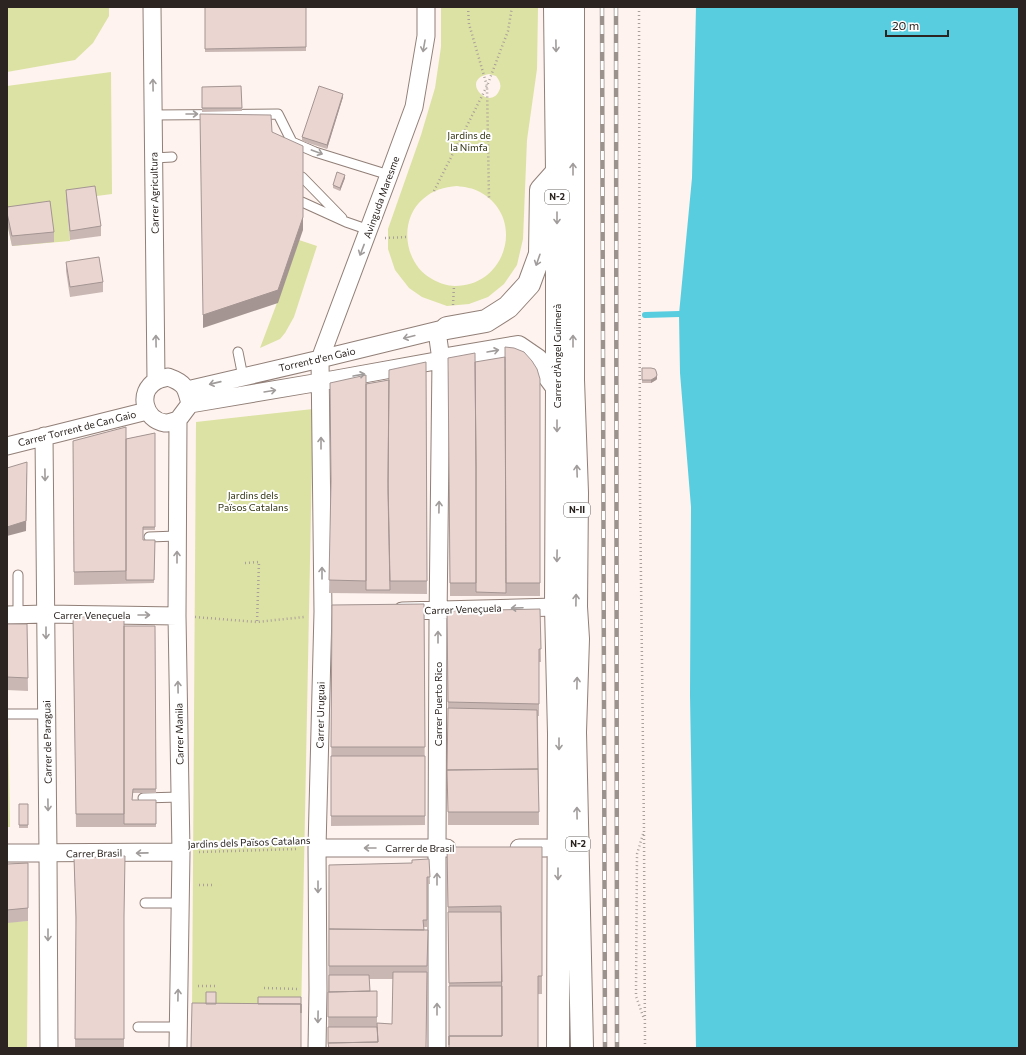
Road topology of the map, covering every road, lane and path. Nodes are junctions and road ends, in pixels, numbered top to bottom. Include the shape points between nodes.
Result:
1 (152, 7) edge
2 (426, 7) edge
3 (468, 7) edge
4 (512, 7) edge
5 (555, 7) edge
6 (573, 7) edge
7 (639, 7) edge
8 (487, 86) junction
9 (154, 114) junction
10 (172, 157) dead end
11 (154, 158) junction
12 (557, 172) junction
13 (389, 175) junction
14 (302, 177) edge
15 (434, 191) dead end
16 (489, 198) dead end
17 (302, 202) edge
18 (346, 222) junction
19 (369, 230) junction
20 (442, 329) junction
21 (238, 352) dead end
22 (320, 359) junction
23 (441, 360) junction
24 (244, 377) junction
25 (156, 380) junction
26 (320, 382) junction
27 (557, 387) junction
28 (188, 397) junction
29 (147, 411) junction
30 (178, 420) junction
31 (44, 436) junction
32 (7, 446) edge
33 (177, 536) junction
34 (149, 537) dead end
35 (245, 563) dead end
36 (18, 575) dead end
37 (556, 607) junction
38 (439, 610) junction
39 (329, 611) junction
40 (386, 611) edge
41 (46, 614) junction
42 (13, 615) edge
43 (177, 616) junction
44 (257, 622) junction
45 (578, 640) joint
46 (7, 714) edge
47 (47, 714) junction
48 (143, 798) edge
49 (180, 798) junction
50 (644, 831) junction
51 (578, 843) junction
52 (317, 848) junction
53 (437, 848) junction
54 (464, 848) edge
55 (500, 848) edge
56 (546, 848) dead end
57 (181, 852) junction
58 (7, 853) edge
59 (48, 854) junction
60 (207, 885) dead end
61 (214, 885) dead end
62 (145, 903) dead end
63 (180, 903) junction
64 (208, 986) dead end
65 (215, 986) dead end
66 (264, 988) dead end
67 (318, 990) junction
68 (645, 1021) junction
69 (138, 1027) dead end
70 (178, 1027) junction
71 (49, 1048) edge
72 (178, 1048) edge
73 (317, 1048) edge
74 (438, 1048) edge
75 (558, 1048) edge
76 (571, 1048) edge
77 (582, 1048) edge
78 (645, 1048) edge

9 -> 1 street, Carrer Agricultura
2 -> 13 street, Avinguda Maresme via 426,36 414,107
3 - 8 path via 469,24
4 - 8 path via 508,31
5 -> 12 main road, Carrer d'Àngel Guimerà / N-2
45 -> 6 main road, Carrer d'Àngel Guimerà / N-II via 573,380
7 - 50 path
8 - 15 path
8 - 16 path
9 - 11 street, Carrer Agricultura
9 -> 13 lane via 278,114 292,142
10 - 11 lane
25 -> 11 street, Carrer Agricultura
12 -> 20 main road via 541,190 540,254 529,284 508,307 486,321
12 -> 27 main road, Carrer d'Àngel Guimerà / N-2
13 - 19 street, Avinguda Maresme
14 - 18 lane
17 - 18 lane
18 - 19 lane
19 -> 22 street, Avinguda Maresme
20 -> 22 street, Torrent d'en Gaio
20 - 23 street, Carrer Puerto Rico
21 - 24 lane
22 - 24 street, Torrent d'en Gaio
22 - 26 street, Avinguda Maresme
26 -> 23 street
23 -> 27 main road via 518,347 537,360
38 -> 23 street, Carrer Puerto Rico
24 -> 28 street, Torrent d'en Gaio
25 - 28 street via 168,377 179,381
25 - 29 street via 148,388 144,399
28 -> 26 street
39 -> 26 street, Carrer Uruguai
27 -> 37 main road, Carrer d'Àngel Guimerà / N-2
28 - 30 street
29 - 30 street via 155,420 166,423
29 - 31 street, Carrer Torrent de Can Gaio
30 - 33 street, Carrer Manila
31 - 32 street, Carrer Torrent de Can Gaio
31 -> 41 street, Carrer de Paraguai
33 - 34 lane
43 -> 33 street, Carrer Manila
35 - 44 path via 259,562
36 - 42 lane
37 -> 38 street, Carrer Veneçuela
37 -> 75 main road, Carrer d'Àngel Guimerà / N-2 via 559,734
38 - 40 street, Carrer Veneçuela
53 -> 38 street, Carrer Puerto Rico
39 - 44 path via 314,616
39 - 52 street, Carrer Uruguai
41 - 42 street, Carrer Veneçuela
41 -> 43 street, Carrer Veneçuela
41 -> 47 street, Carrer de Paraguai
43 - 44 path
49 -> 43 street, Carrer Manila
51 -> 45 main road, N-2
46 - 47 lane
47 -> 59 street, Carrer de Paraguai
48 - 49 lane
49 - 57 street, Carrer Manila
50 - 68 path
50 - 68 path via 637,854 636,996
51 - 76 main road via 572,929
51 - 77 main road, N-2
53 -> 52 street, Carrer de Brasil
52 - 57 path, Jardins dels Països Catalans
52 -> 67 street, Carrer Uruguai
53 - 54 street, Carrer de Brasil
74 -> 53 street, Carrer Puerto Rico
55 - 56 street
57 -> 59 street, Carrer Brasil
57 - 63 street, Carrer Manila
58 - 59 street, Carrer Brasil
59 -> 71 street, Carrer de Paraguai
60 - 61 path
62 - 63 lane
70 -> 63 street, Carrer Manila
64 - 65 path
66 - 67 path
67 -> 73 street, Carrer Uruguai
68 - 78 path
69 - 70 lane
70 - 72 street, Carrer Manila

